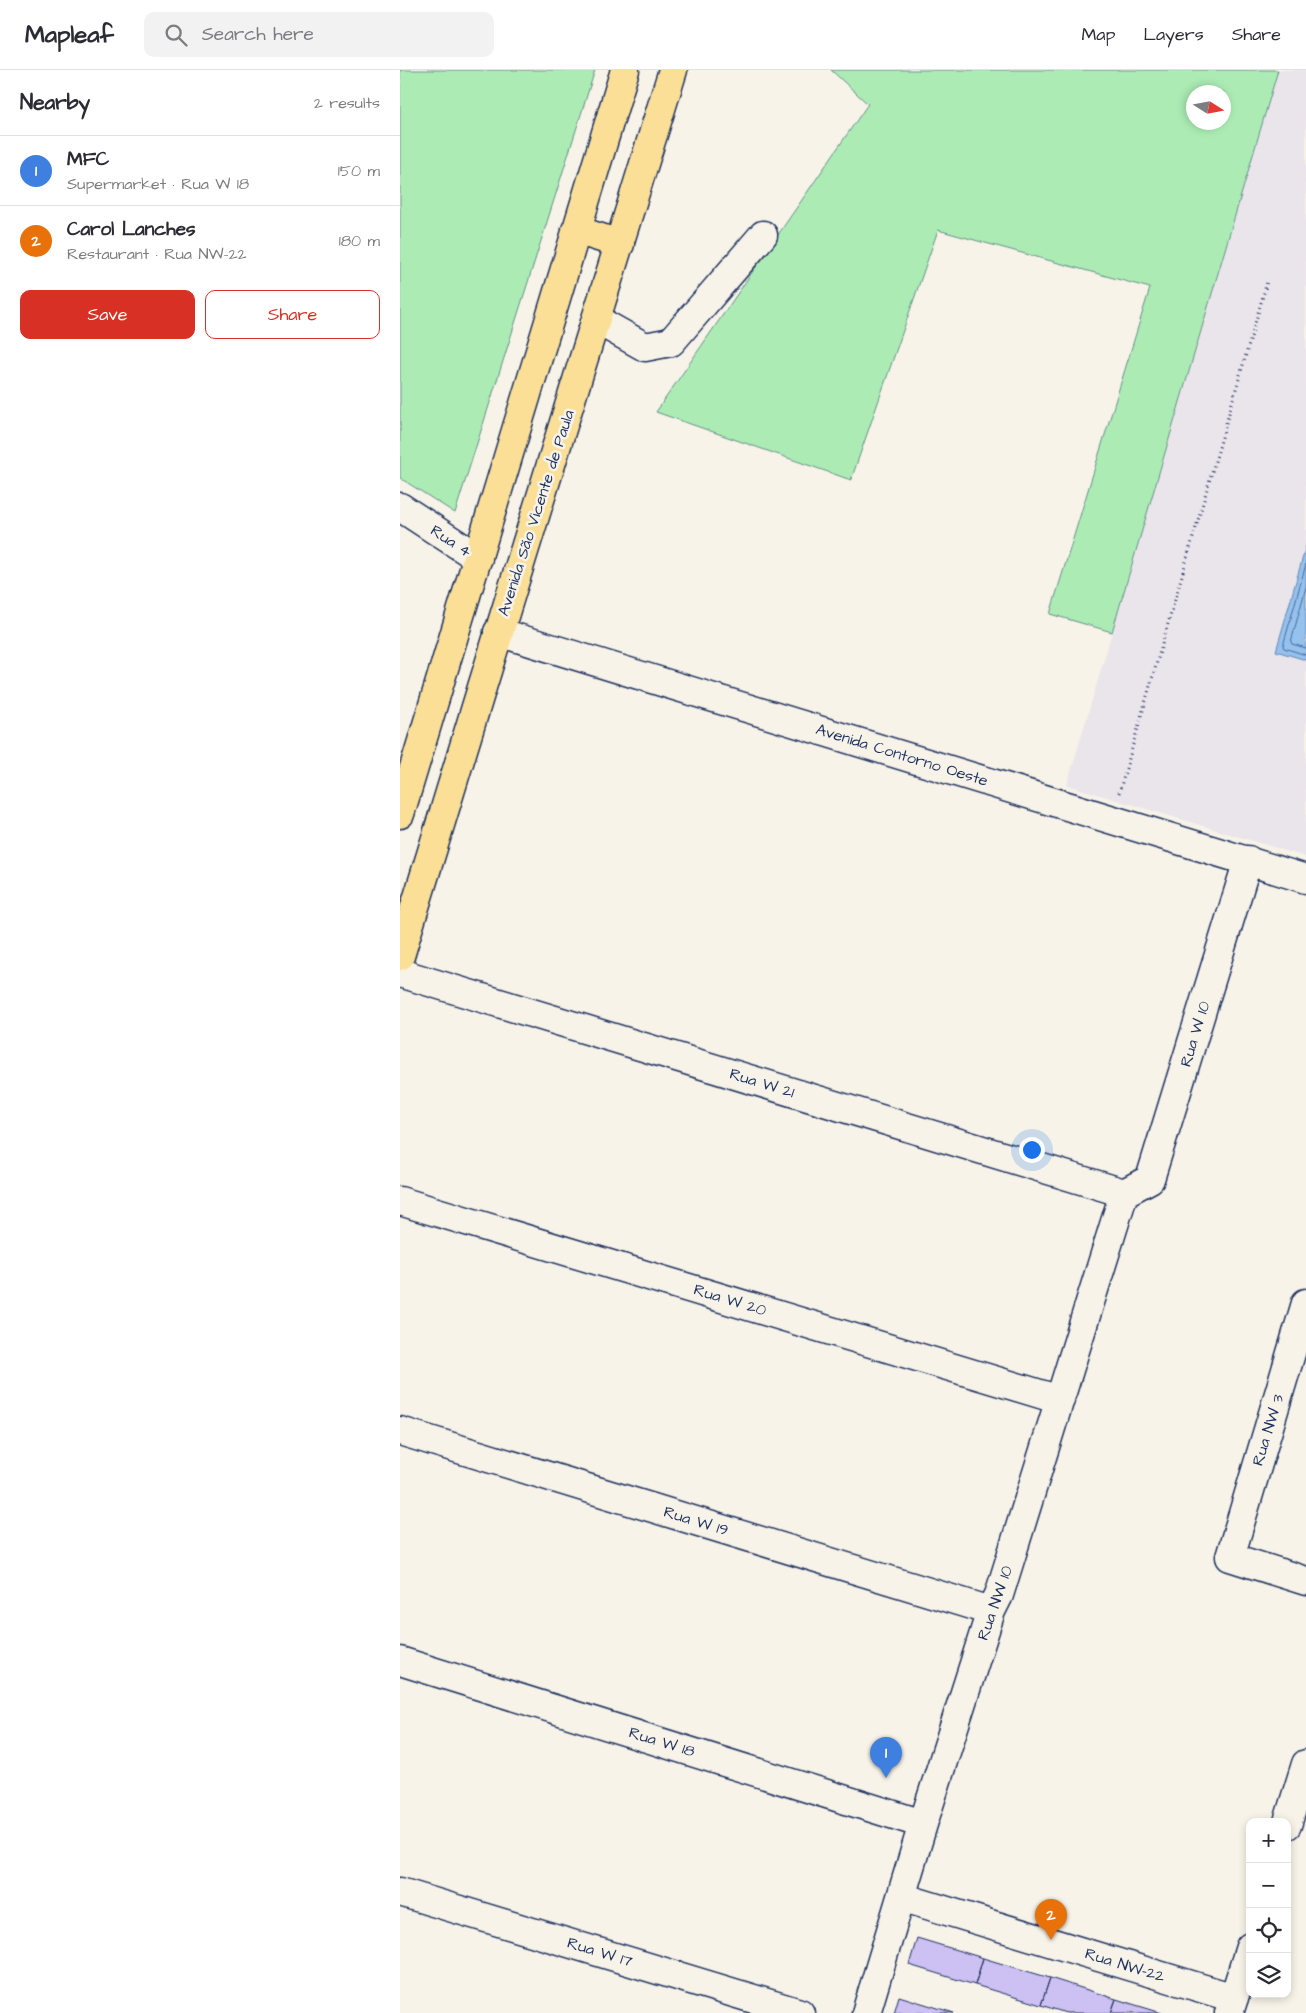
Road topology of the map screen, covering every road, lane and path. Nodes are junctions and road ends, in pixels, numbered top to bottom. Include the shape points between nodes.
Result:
1 (625, 70) edge
2 (673, 70) edge
3 (576, 230) junction
4 (763, 235) dead end
5 (620, 244) junction
6 (1266, 282) dead end
7 (597, 320) junction
8 (400, 507) edge
9 (478, 558) junction
10 (498, 632) junction
11 (400, 814) edge
12 (1112, 819) junction
13 (1248, 860) junction
14 (1306, 879) edge
15 (400, 956) edge
16 (400, 973) edge
17 (1124, 1193) junction
18 (400, 1201) edge
19 (1306, 1303) edge
20 (1060, 1400) junction
21 (400, 1431) edge
22 (1306, 1581) edge
23 (992, 1611) junction
24 (400, 1661) edge
25 (1306, 1764) edge
26 (1289, 1818) edge
27 (923, 1824) junction
28 (400, 1892) edge
29 (901, 1897) junction
30 (1248, 1953) edge
31 (1232, 2005) edge
32 (800, 2013) edge
33 (866, 2013) edge

1 - 3 main road
2 - 5 main road, Avenida São Vicente de Paula
3 - 5 main road
3 - 9 main road
4 - 7 street via 671,342 645,347
5 - 7 main road, Avenida São Vicente de Paula
6 - 12 path
7 - 10 main road, Avenida São Vicente de Paula
8 - 9 street, Rua 4
9 - 11 main road
10 - 12 street, Avenida Contorno Oeste
10 - 15 main road, Avenida São Vicente de Paula
12 - 13 street, Avenida Contorno Oeste
13 - 14 street, Avenida Contorno Oeste
13 - 17 street, Rua W 10 via 1150,1179
16 - 17 street, Rua W 21
17 - 20 street, Rua NW 10
18 - 20 street, Rua W 20
19 - 22 street, Rua NW 3 via 1230,1558
20 - 23 street, Rua NW 10
21 - 23 street, Rua W 19
23 - 27 street, Rua NW 10
24 - 27 street, Rua W 18
25 - 26 street
27 - 29 street, Rua NW 10
28 - 32 street, Rua W 17
29 - 31 street, Rua NW-22
29 - 33 street, Rua NW 10
30 - 31 street

